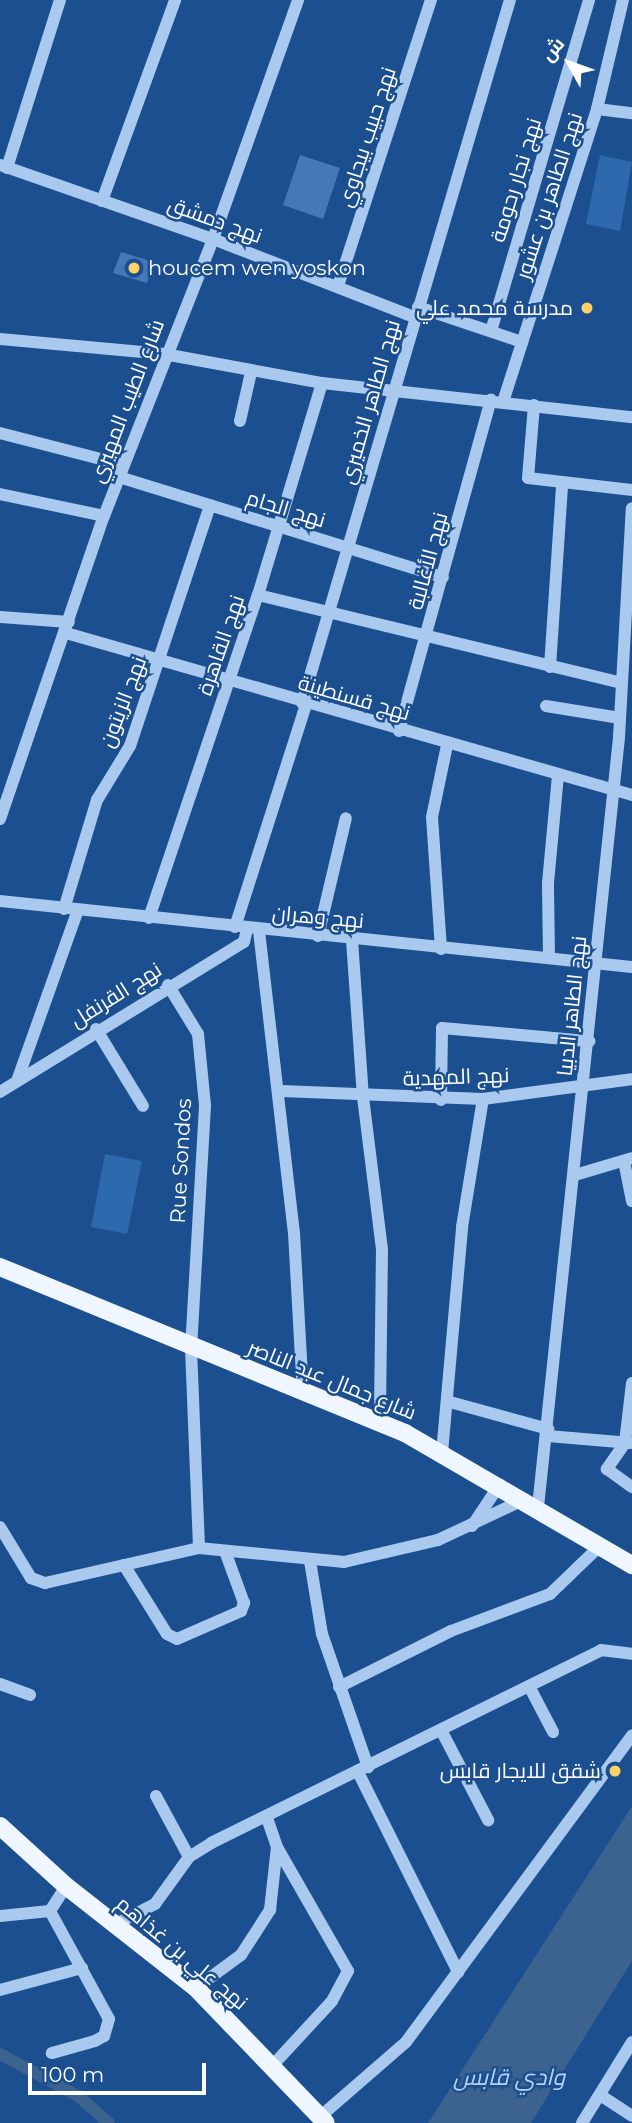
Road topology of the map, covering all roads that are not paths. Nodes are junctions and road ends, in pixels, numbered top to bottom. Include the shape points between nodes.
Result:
1 (61, 0) edge
2 (175, 0) edge
3 (298, 0) edge
4 (431, 0) edge
5 (510, 0) edge
6 (589, 0) edge
7 (623, 0) edge
8 (597, 109) junction
9 (632, 113) edge
10 (3, 166) edge
11 (102, 201) junction
12 (213, 239) junction
13 (338, 286) junction
14 (416, 312) junction
15 (491, 331) junction
16 (0, 339) edge
17 (522, 342) junction
18 (164, 354) junction
19 (251, 372) junction
20 (322, 383) junction
21 (395, 391) junction
22 (497, 401) junction
23 (534, 405) junction
24 (632, 417) edge
25 (240, 421) dead end
26 (0, 433) edge
27 (121, 471) junction
28 (562, 486) junction
29 (632, 489) edge
30 (0, 495) edge
31 (210, 505) junction
32 (632, 508) edge
33 (104, 516) junction
34 (279, 527) junction
35 (348, 548) junction
36 (443, 577) junction
37 (630, 590) edge
38 (258, 595) junction
39 (329, 613) junction
40 (0, 617) edge
41 (67, 627) junction
42 (428, 637) junction
43 (160, 661) junction
44 (550, 667) junction
45 (229, 680) junction
46 (625, 687) edge
47 (304, 703) junction
48 (546, 706) dead end
49 (620, 718) junction
50 (399, 731) junction
51 (447, 745) junction
52 (558, 776) junction
53 (613, 790) junction
54 (632, 795) edge
55 (3, 800) edge
56 (346, 818) dead end
57 (0, 819) edge
58 (0, 901) edge
59 (71, 909) junction
60 (149, 918) junction
61 (247, 929) junction
62 (318, 936) junction
63 (352, 940) junction
64 (441, 949) junction
65 (549, 958) junction
66 (596, 963) junction
67 (632, 967) edge
68 (168, 985) junction
69 (96, 1029) junction
70 (589, 1041) junction
71 (632, 1079) edge
72 (17, 1081) junction
73 (584, 1087) junction
74 (281, 1091) junction
75 (0, 1092) edge
76 (363, 1097) junction
77 (483, 1098) junction
78 (441, 1100) junction
79 (143, 1107) dead end
80 (628, 1160) edge
81 (575, 1175) junction
82 (632, 1201) edge
83 (0, 1267) edge
84 (191, 1348) junction
85 (632, 1383) edge
86 (303, 1394) junction
87 (450, 1402) junction
88 (380, 1423) junction
89 (548, 1432) junction
90 (628, 1443) edge
91 (442, 1452) junction
92 (500, 1484) junction
93 (632, 1486) edge
94 (532, 1503) junction
95 (0, 1527) edge
96 (469, 1528) junction
97 (601, 1545) junction
98 (198, 1548) junction
99 (225, 1551) junction
100 (310, 1561) junction
101 (124, 1565) junction
102 (632, 1565) edge
103 (632, 1654) edge
104 (0, 1684) edge
105 (529, 1686) junction
106 (339, 1687) junction
107 (30, 1695) dead end
108 (441, 1730) junction
109 (553, 1732) dead end
110 (632, 1735) edge
111 (363, 1770) junction
112 (156, 1796) dead end
113 (268, 1818) junction
114 (488, 1820) dead end
115 (0, 1826) edge
116 (277, 1847) junction
117 (189, 1857) junction
118 (66, 1886) junction
119 (50, 1911) junction
120 (0, 1916) edge
121 (116, 1924) junction
122 (82, 1968) junction
123 (458, 1972) junction
124 (196, 1988) junction
125 (0, 1990) edge
126 (630, 2048) edge
127 (52, 2053) dead end
128 (273, 2065) junction
129 (600, 2095) junction
130 (632, 2116) edge
131 (324, 2119) edge
132 (582, 2123) edge

1 - 10 street
2 - 11 street
3 - 12 street, شارع الطيب المهيري
4 - 13 street, نهج حبيب بيجاوي
5 - 14 street, نهج الطاهر الخميري
6 - 15 street, نهج نجار رحومة
7 - 8 street, نهج الطاهر بن عشور
8 - 9 street
8 - 17 street, نهج الطاهر بن عشور
10 - 11 street, نهج دمشق
11 - 12 street, نهج دمشق
12 - 13 street, نهج دمشق
12 - 18 street, شارع الطيب المهيري
13 - 14 street, نهج دمشق
14 - 15 street, نهج دمشق
14 - 21 street, نهج الطاهر الخميري
15 - 17 street, نهج دمشق
16 - 18 street
17 - 22 street, نهج الطاهر بن عشور
18 - 19 street
18 - 27 street, شارع الطيب المهيري
19 - 20 street
19 - 25 street
20 - 21 street
20 - 34 street, نهج القاهرة
21 - 22 street
21 - 35 street, نهج الطاهر الخميري
22 - 23 street
22 - 36 street, نهج الأغالبة
23 - 24 street
23 - 28 street via 527,476
26 - 27 street, نهج الجام
27 - 31 street, نهج الجام
27 - 33 street, شارع الطيب المهيري
28 - 29 street
28 - 44 street
30 - 33 street
31 - 34 street, نهج الجام
31 - 43 street, نهج الزيتون
32 - 37 street, نهج الطاهر الدبيا
33 - 41 street, شارع الطيب المهيري
34 - 35 street, نهج الجام
34 - 38 street, نهج القاهرة
35 - 36 street, نهج الجام
35 - 39 street, نهج الطاهر الخميري
36 - 42 street, نهج الأغالبة
37 - 46 street, نهج الطاهر الدبيا
38 - 39 street
38 - 45 street, نهج القاهرة
39 - 42 street
39 - 47 street, نهج الطاهر الخميري
40 - 41 street, نهج قسنطينة
41 - 43 street, نهج قسنطينة
41 - 55 street, شارع الطيب المهيري
42 - 44 street
42 - 50 street, نهج الأغالبة
43 - 45 street, نهج قسنطينة
43 - 59 street, نهج الزيتون via 130,746 97,800
44 - 46 street
45 - 47 street, نهج قسنطينة
45 - 60 street, نهج القاهرة
46 - 49 street, نهج الطاهر الدبيا
47 - 50 street, نهج قسنطينة
47 - 61 street, نهج الطاهر الخميري
48 - 49 street
49 - 53 street, نهج الطاهر الدبيا
50 - 51 street, نهج قسنطينة
51 - 52 street, نهج قسنطينة
51 - 64 street via 432,817
52 - 53 street, نهج قسنطينة
52 - 65 street via 548,883
53 - 54 street, نهج قسنطينة
53 - 66 street, نهج الطاهر الدبيا
55 - 57 street, شارع الطيب المهيري
56 - 62 street
58 - 59 street, نهج وهران
59 - 60 street, نهج وهران
59 - 72 street, نهج الزيتون
60 - 61 street, نهج وهران
61 - 62 street, نهج وهران
61 - 68 street, نهج القرنفل via 244,942
61 - 74 street
62 - 63 street, نهج وهران
63 - 64 street, نهج وهران
63 - 76 street
64 - 65 street, نهج وهران
65 - 66 street, نهج وهران
66 - 67 street, نهج وهران
66 - 70 street, نهج الطاهر الدبيا
68 - 69 street, نهج القرنفل
68 - 84 street, Rue Sondos via 198,1034 205,1106
69 - 72 street, نهج القرنفل
69 - 79 street
70 - 73 street, نهج الطاهر الدبيا
70 - 78 street via 442,1028
71 - 73 street, نهج المهدية
72 - 75 street, نهج القرنفل
73 - 77 street, نهج المهدية
73 - 81 street, نهج الطاهر الدبيا
74 - 76 street, نهج المهدية
74 - 86 street
76 - 78 street, نهج المهدية
76 - 88 street via 382,1249
77 - 78 street, نهج المهدية
77 - 87 street via 462,1227
80 - 81 street
80 - 82 street
81 - 89 street, نهج الطاهر الدبيا
83 - 84 main road, شارع جمال عبد الناصر
84 - 86 main road, شارع جمال عبد الناصر
84 - 98 street, Rue Sondos
85 - 90 street
86 - 88 main road, شارع جمال عبد الناصر
87 - 89 street
87 - 91 street
88 - 91 main road, شارع جمال عبد الناصر
89 - 90 street
89 - 94 street, نهج الطاهر الدبيا
90 - 93 street via 607,1469
91 - 92 main road, شارع جمال عبد الناصر
92 - 94 main road, شارع جمال عبد الناصر
92 - 96 street
94 - 96 street
94 - 97 main road, شارع جمال عبد الناصر
95 - 101 street via 32,1578 45,1583
96 - 100 street via 391,1553
97 - 102 main road, شارع جمال عبد الناصر
97 - 106 street via 550,1594 451,1631
98 - 99 street
98 - 101 street
99 - 100 street
99 - 101 street via 243,1607 177,1639 167,1634
100 - 106 street via 313,1597
103 - 105 street via 601,1650
104 - 107 street
105 - 108 street
105 - 109 street
106 - 111 street
108 - 111 street
108 - 114 street
110 - 123 street
111 - 113 street
111 - 123 street
112 - 117 street
113 - 116 street
113 - 117 street
115 - 118 main road, نهج علي بن غذاهم
116 - 124 street via 275,1893 260,1928 240,1955
116 - 128 street via 348,1971 332,2001
117 - 121 street via 155,1903
118 - 119 street
118 - 121 main road, نهج علي بن غذاهم
119 - 120 street
119 - 122 street
121 - 124 main road, نهج علي بن غذاهم
122 - 125 street
122 - 127 street via 110,2019 109,2028 95,2041
123 - 131 street via 406,2042
124 - 128 main road, نهج علي بن غذاهم
126 - 129 street
128 - 131 main road, نهج علي بن غذاهم
129 - 130 street
129 - 132 street

